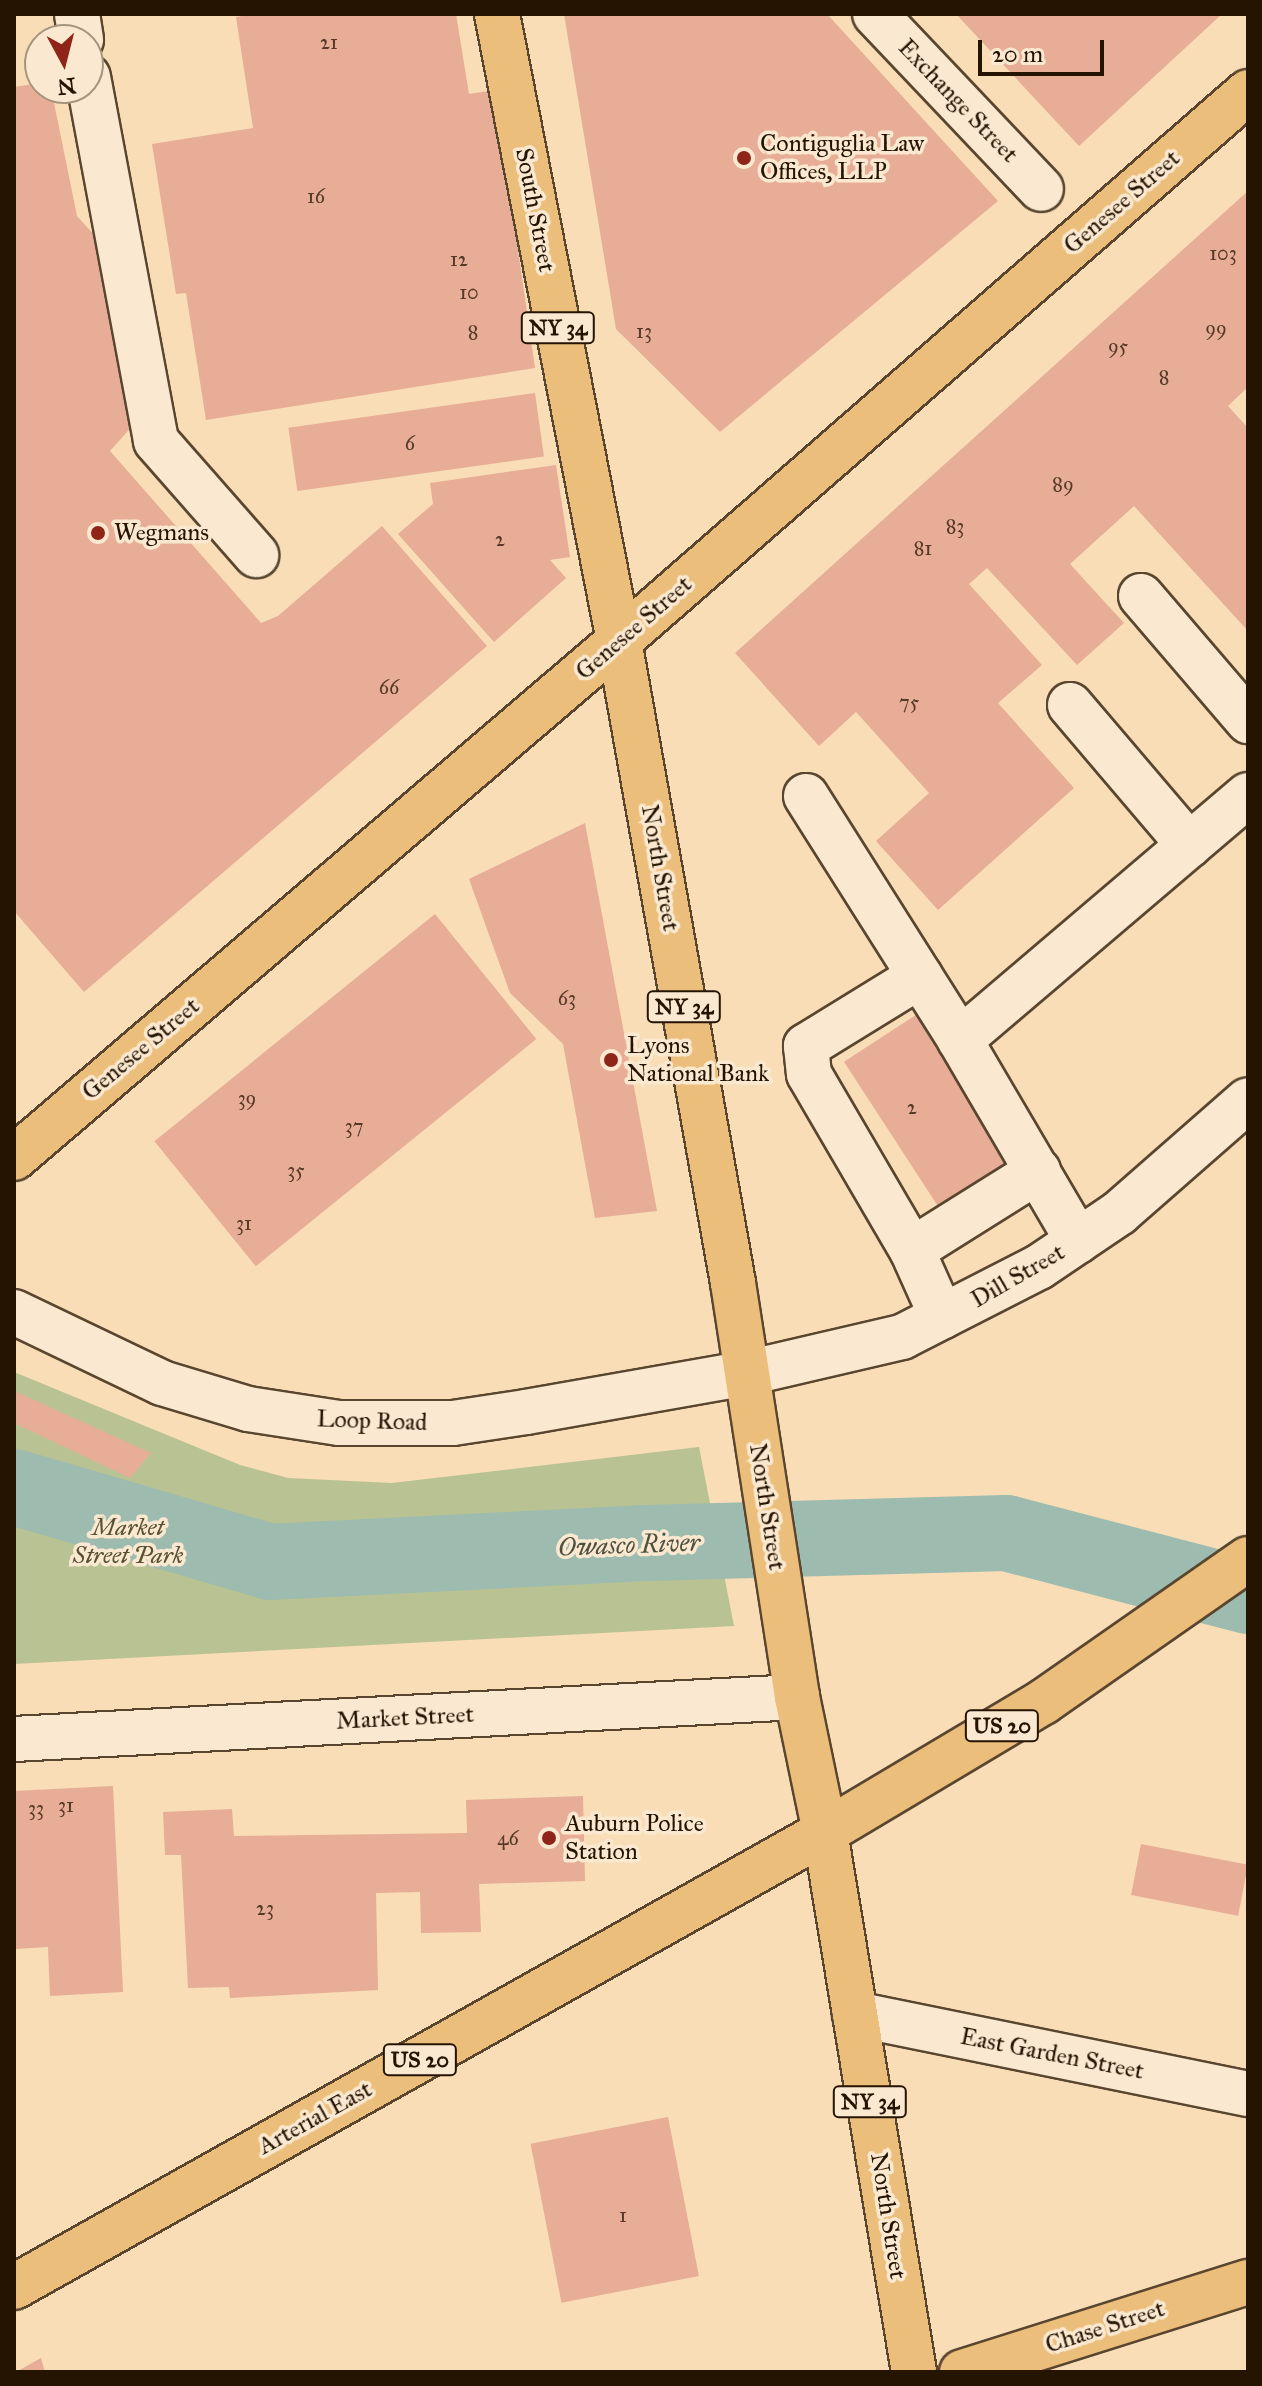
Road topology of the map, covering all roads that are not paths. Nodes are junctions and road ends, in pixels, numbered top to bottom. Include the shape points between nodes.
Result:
1 (497, 14) edge
2 (875, 14) edge
3 (1248, 92) edge
4 (93, 104) edge
5 (1041, 189) dead end
6 (256, 555) dead end
7 (1141, 596) dead end
8 (619, 641) junction
9 (1070, 705) dead end
10 (1248, 721) edge
11 (1248, 795) edge
12 (806, 796) dead end
13 (1189, 845) junction
14 (920, 976) junction
15 (960, 1040) junction
16 (1248, 1100) edge
17 (14, 1158) edge
18 (1038, 1171) junction
19 (1078, 1241) junction
20 (912, 1250) junction
21 (14, 1312) edge
22 (942, 1317) junction
23 (747, 1373) junction
24 (1248, 1559) edge
25 (797, 1697) junction
26 (14, 1739) edge
27 (825, 1832) junction
28 (855, 2014) junction
29 (1248, 2094) edge
30 (1248, 2282) edge
31 (14, 2287) edge
32 (914, 2372) edge
33 (962, 2372) edge

1 - 8 main road, South Street / NY 34
2 - 5 street, Exchange Street
3 - 8 main road, Genesee Street
4 - 6 street via 156,441
7 - 10 street
8 - 17 main road, Genesee Street
8 - 23 main road, North Street / NY 34
9 - 13 street
11 - 13 street
12 - 14 street
13 - 15 street
14 - 15 street
14 - 20 street via 806,1046 809,1074
15 - 18 street
16 - 19 street, Dill Street via 1119,1213
18 - 19 street
18 - 20 street
19 - 22 street, Dill Street
20 - 22 street
21 - 23 street, Loop Road via 162,1383 248,1409 339,1423 453,1423
22 - 23 street, Dill Street via 902,1337
23 - 25 main road, North Street / NY 34
24 - 27 main road, US 20 via 1043,1702
25 - 26 street, Market Street
25 - 27 main road, North Street / NY 34
27 - 28 main road, North Street / NY 34
27 - 31 main road, Arterial East / US 20
28 - 29 street, East Garden Street
28 - 32 main road, North Street / NY 34
30 - 33 main road, Chase Street

